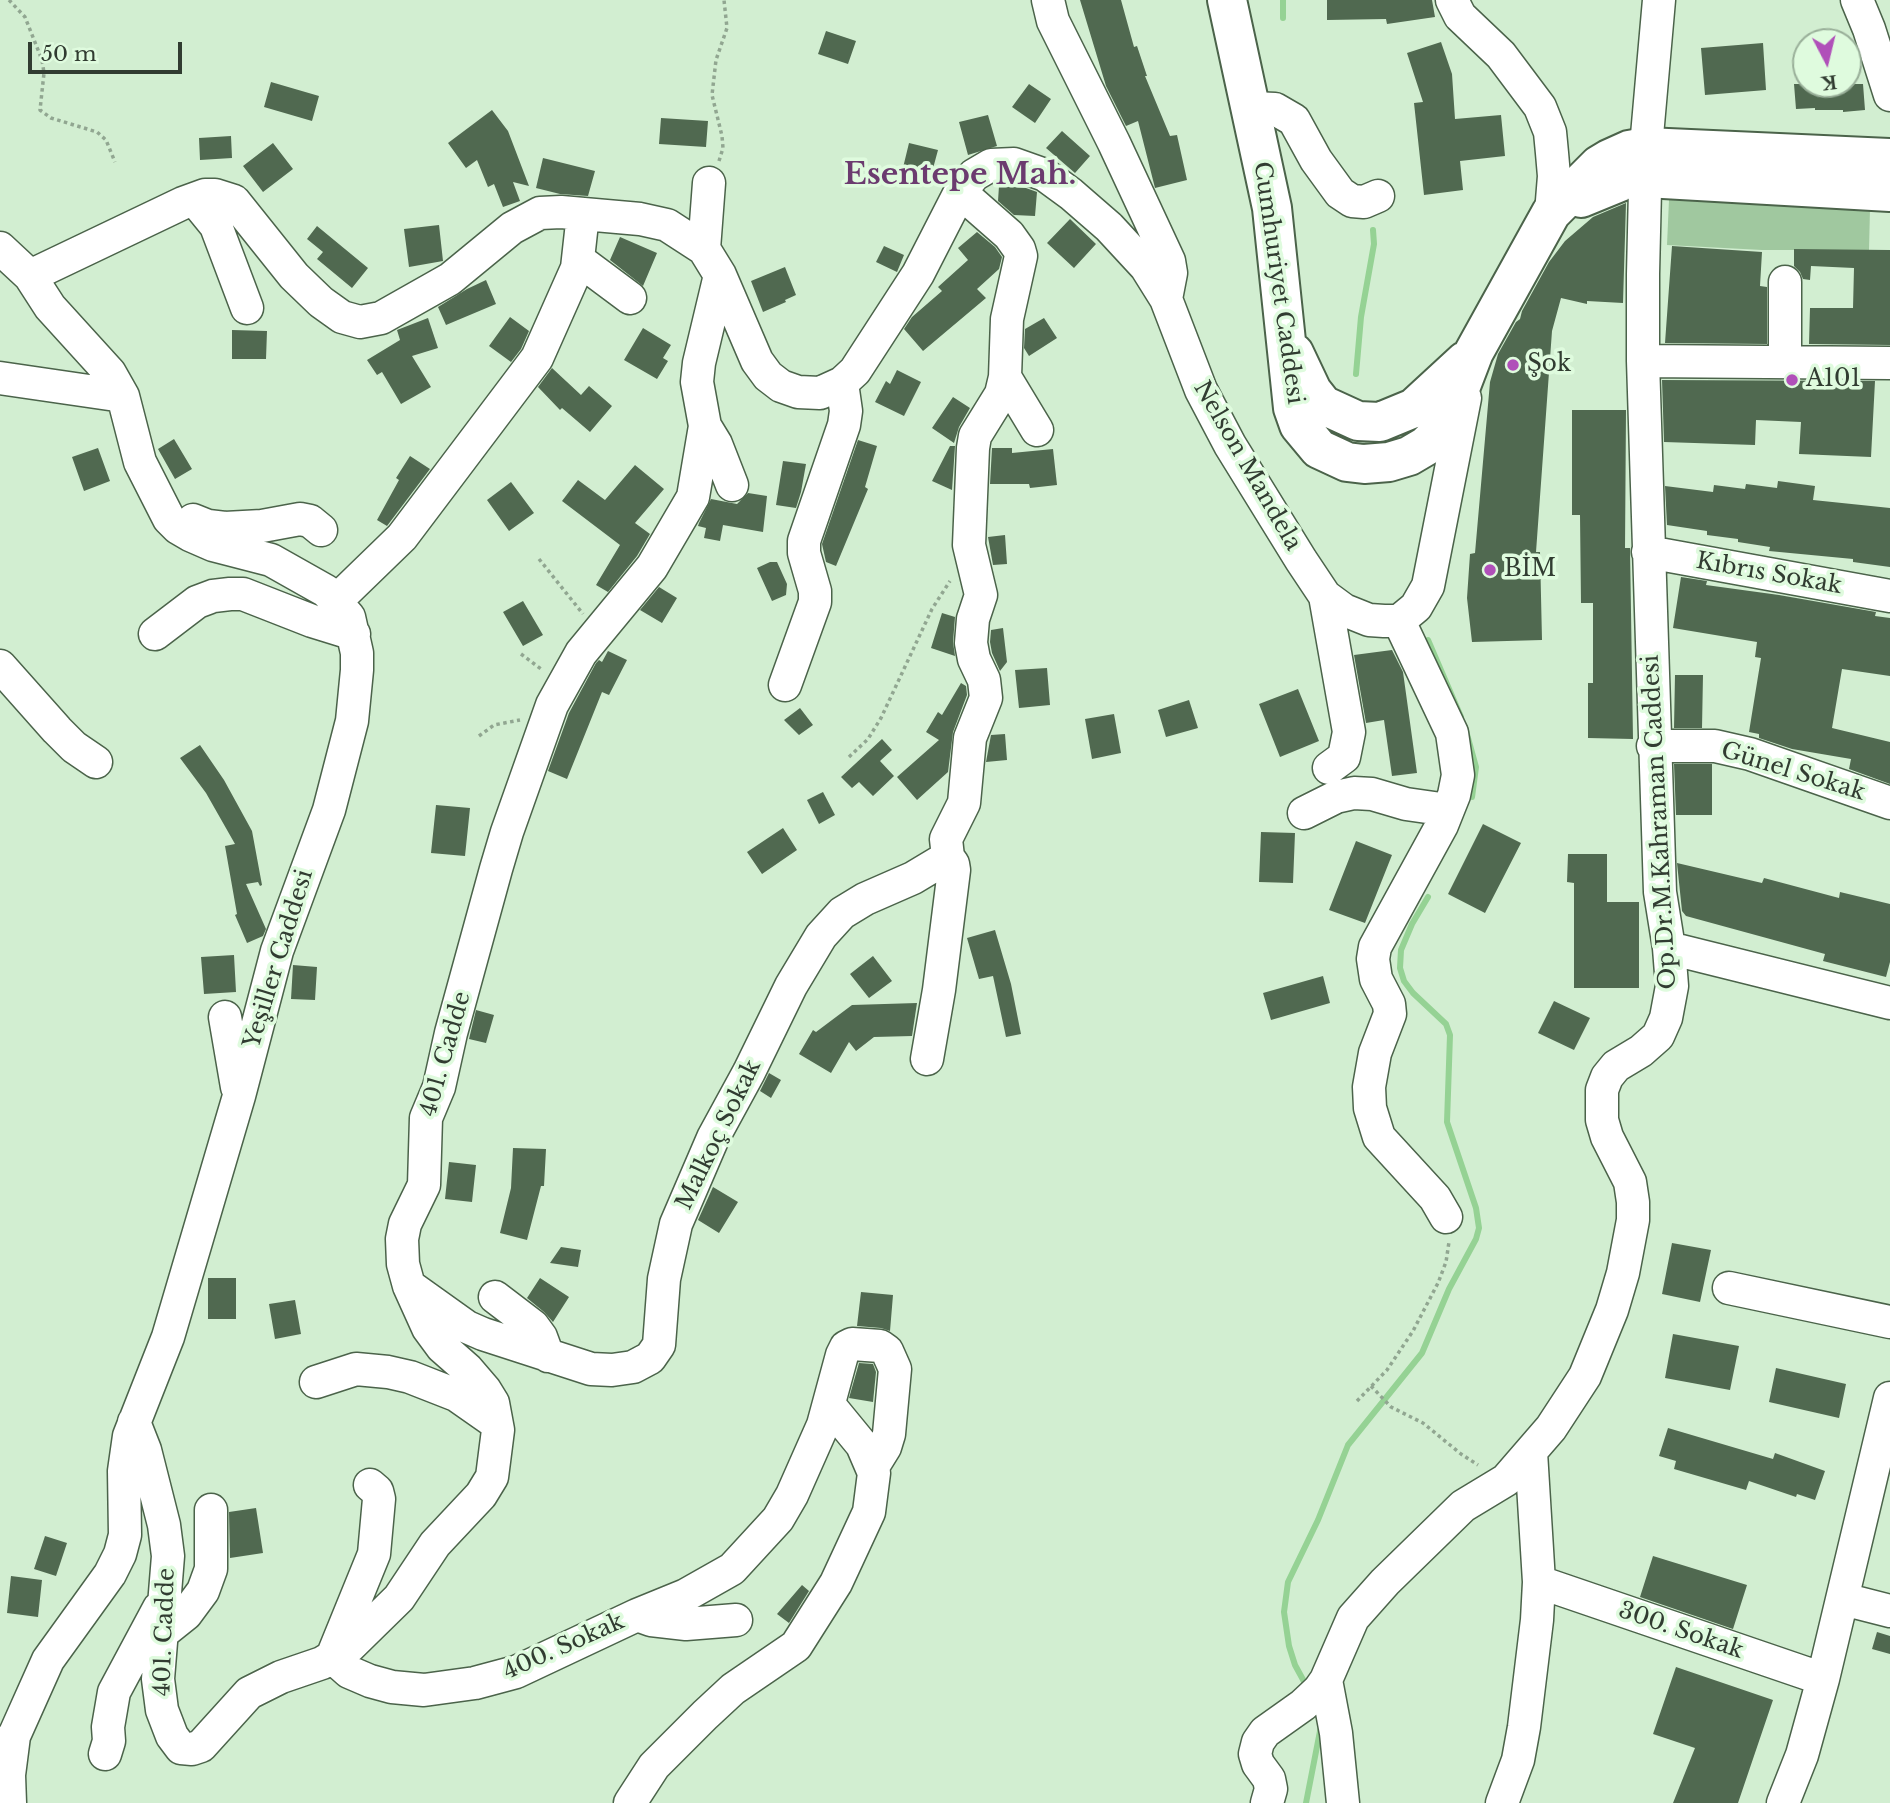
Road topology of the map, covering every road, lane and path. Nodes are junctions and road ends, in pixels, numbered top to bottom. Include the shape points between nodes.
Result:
1 (9, 0) edge
2 (723, 0) edge
3 (1048, 0) edge
4 (1227, 0) edge
5 (1452, 0) edge
6 (1659, 0) edge
7 (1857, 0) edge
8 (1890, 95) edge
9 (1252, 108) junction
10 (1890, 158) edge
11 (115, 162) dead end
12 (1646, 162) junction
13 (709, 183) joint
14 (960, 192) junction
15 (1890, 192) edge
16 (1378, 196) dead end
17 (194, 199) junction
18 (1551, 213) junction
19 (583, 214) junction
20 (0, 248) edge
21 (579, 260) junction
22 (712, 262) junction
23 (30, 276) junction
24 (1793, 284) dead end
25 (630, 298) dead end
26 (1166, 299) junction
27 (247, 308) dead end
28 (1474, 352) junction
29 (1643, 361) junction
30 (1792, 362) junction
31 (1890, 363) edge
32 (1005, 377) junction
33 (0, 378) edge
34 (842, 383) junction
35 (123, 396) junction
36 (705, 426) junction
37 (1037, 430) dead end
38 (701, 459) junction
39 (163, 507) junction
40 (321, 530) dead end
41 (970, 545) junction
42 (1648, 552) junction
43 (539, 559) dead end
44 (1325, 596) junction
45 (1890, 596) edge
46 (336, 601) junction
47 (1399, 621) junction
48 (601, 628) junction
49 (155, 634) dead end
50 (354, 634) junction
51 (0, 666) edge
52 (785, 685) dead end
53 (1653, 746) junction
54 (849, 757) dead end
55 (96, 762) dead end
56 (1329, 768) dead end
57 (1890, 803) edge
58 (1448, 810) junction
59 (1304, 813) dead end
60 (948, 857) junction
61 (1669, 948) junction
62 (1890, 1003) edge
63 (225, 1017) dead end
64 (927, 1059) dead end
65 (239, 1096) junction
66 (1446, 1217) joint
67 (409, 1286) junction
68 (1729, 1288) dead end
69 (495, 1297) dead end
70 (1890, 1322) edge
71 (548, 1356) junction
72 (316, 1382) dead end
73 (1371, 1387) junction
74 (1890, 1398) edge
75 (1357, 1401) dead end
76 (830, 1406) junction
77 (134, 1422) junction
78 (497, 1424) junction
79 (1531, 1452) junction
80 (872, 1468) junction
81 (1882, 1474) edge
82 (370, 1485) dead end
83 (1497, 1487) junction
84 (211, 1510) dead end
85 (1539, 1582) junction
86 (165, 1598) junction
87 (1843, 1599) junction
88 (1890, 1611) edge
89 (637, 1615) junction
90 (736, 1620) dead end
91 (161, 1634) junction
92 (332, 1657) junction
93 (1823, 1679) junction
94 (1316, 1691) junction
95 (7, 1740) edge
96 (105, 1754) dead end
97 (1268, 1791) edge
98 (10, 1803) edge
99 (629, 1803) edge
100 (1343, 1803) edge
101 (1502, 1803) edge
102 (1783, 1803) edge

1 - 11 path via 25,17 42,60 40,110 51,118 97,132 106,140
2 - 13 path via 727,28 716,60 712,95 723,148
3 - 26 street via 1053,21 1169,261
4 - 9 main road, Cumhuriyet Caddesi
5 - 18 street via 1460,16 1501,55 1540,107 1550,132
6 - 12 street, Op.Dr.M.Kahraman Caddesi
7 - 8 street
9 - 16 street via 1282,111 1294,120 1340,193 1364,202
9 - 28 main road, Cumhuriyet Caddesi via 1274,218 1290,388 1306,436 1325,453 1347,462 1389,462 1409,456 1426,446 1448,420
10 - 12 main road, Cumhuriyet Caddesi
12 - 15 main road
12 - 18 main road, Cumhuriyet Caddesi via 1629,150 1599,165
12 - 29 street, Op.Dr.M.Kahraman Caddesi
13 - 22 street, 401. Cadde
14 - 26 street, Nelson Mandela via 990,165 1014,164 1045,175 1109,227 1146,267
14 - 32 street via 1019,249 1020,265 1007,319
14 - 34 street, Nelson Mandela via 911,285 855,371
17 - 19 street via 215,195 234,201 321,302 342,317 360,322 381,318 450,279 513,228 540,213
17 - 23 street
17 - 27 street via 216,226
18 - 28 main road, Cumhuriyet Caddesi
19 - 21 street
19 - 22 street via 667,225
20 - 23 street, Yeşiller Caddesi
21 - 25 street
21 - 46 street via 537,358 402,537
22 - 34 street via 768,376 798,392 820,393
22 - 36 street, 401. Cadde via 697,382
23 - 35 street, Yeşiller Caddesi via 50,307 110,373
24 - 30 street
26 - 44 street, Nelson Mandela via 1201,390 1230,445
28 - 47 street via 1428,586 1416,607
29 - 30 street
29 - 42 street, Op.Dr.M.Kahraman Caddesi
30 - 31 street
32 - 37 street
32 - 41 street via 1001,394 975,436
33 - 35 street
34 - 52 street via 844,425 804,541 815,602
35 - 39 street, Yeşiller Caddesi via 141,462
36 - 38 street, 401. Cadde
36 - 38 street via 716,444 723,487
38 - 48 street, 401. Cadde via 693,497 677,528 652,567
39 - 40 street via 208,526 244,527 300,519
39 - 46 street, Yeşiller Caddesi via 169,519 190,535 271,560 326,590
41 - 54 path via 932,609 881,718
41 - 60 street via 981,595 971,643 986,698 970,738 965,796 946,839
42 - 45 street, Kıbrıs Sokak
42 - 53 street, Op.Dr.M.Kahraman Caddesi
43 - 48 path via 570,600
44 - 47 street, Nelson Mandela via 1343,610 1369,620
44 - 56 street via 1349,732 1344,757
46 - 50 street, Yeşiller Caddesi via 349,617
47 - 58 street via 1452,733 1458,775
48 - 67 street, 401. Cadde via 552,705 506,832 439,1087 426,1118 424,1185 402,1239
49 - 50 street via 197,602 243,594
50 - 65 street, Yeşiller Caddesi via 358,670 352,721 329,810 277,951
51 - 55 street via 57,730
53 - 57 street, Günel Sokak via 1715,746 1750,754
53 - 61 street, Op.Dr.M.Kahraman Caddesi via 1660,892
58 - 59 street via 1354,793
58 - 66 street via 1376,947 1376,979 1390,1014 1375,1053 1369,1087 1379,1137 1435,1198
60 - 64 street via 954,870
60 - 71 street, Malkoç Sokak via 842,912 821,936 791,986 713,1138 676,1224 664,1279 659,1345 650,1358 612,1370 591,1369
61 - 62 street
61 - 79 street, Op.Dr.M.Kahraman Caddesi via 1672,986 1658,1036 1616,1066 1602,1090 1602,1120 1630,1182 1633,1202 1623,1273 1585,1376
63 - 65 street
65 - 77 street, Yeşiller Caddesi via 168,1337
66 - 73 path via 1449,1245 1438,1283 1399,1354
67 - 71 street, Malkoç Sokak via 467,1327
67 - 78 street, 401. Cadde via 428,1328 485,1390
68 - 70 street
69 - 71 street via 533,1326
72 - 78 street via 356,1369 399,1374 456,1395
73 - 75 path
73 - 83 path via 1391,1407 1423,1423 1469,1460 1490,1469
74 - 81 street
76 - 80 street via 862,1446
76 - 80 street, 400. Sokak via 846,1347 861,1343 887,1351 895,1369 889,1434
76 - 89 street, 400. Sokak via 792,1495 757,1545 710,1583
77 - 86 street, 401. Cadde via 164,1525
77 - 95 street, Yeşiller Caddesi via 125,1454 125,1535 120,1554 48,1660
78 - 92 street, 401. Cadde via 492,1477 481,1495 435,1544 399,1598 350,1646
79 - 83 street, Op.Dr.M.Kahraman Caddesi
79 - 85 street
80 - 99 street via 869,1512 836,1583 803,1637 705,1715 654,1766
81 - 87 street
82 - 92 street via 379,1499 374,1554
83 - 94 street, Op.Dr.M.Kahraman Caddesi via 1443,1522 1353,1618
84 - 91 street via 211,1569 203,1591 186,1614
85 - 93 street, 300. Sokak
85 - 101 street via 1524,1727
86 - 91 street, 401. Cadde
86 - 96 street via 114,1692
87 - 88 street
87 - 93 street
89 - 90 street via 686,1624
89 - 92 street, 400. Sokak via 516,1672 446,1688 393,1687 349,1672
91 - 92 street, 401. Cadde via 158,1679 162,1710 181,1748 201,1746 249,1693
93 - 102 street
94 - 97 street via 1258,1742 1255,1754
94 - 100 street via 1336,1733
95 - 98 street

